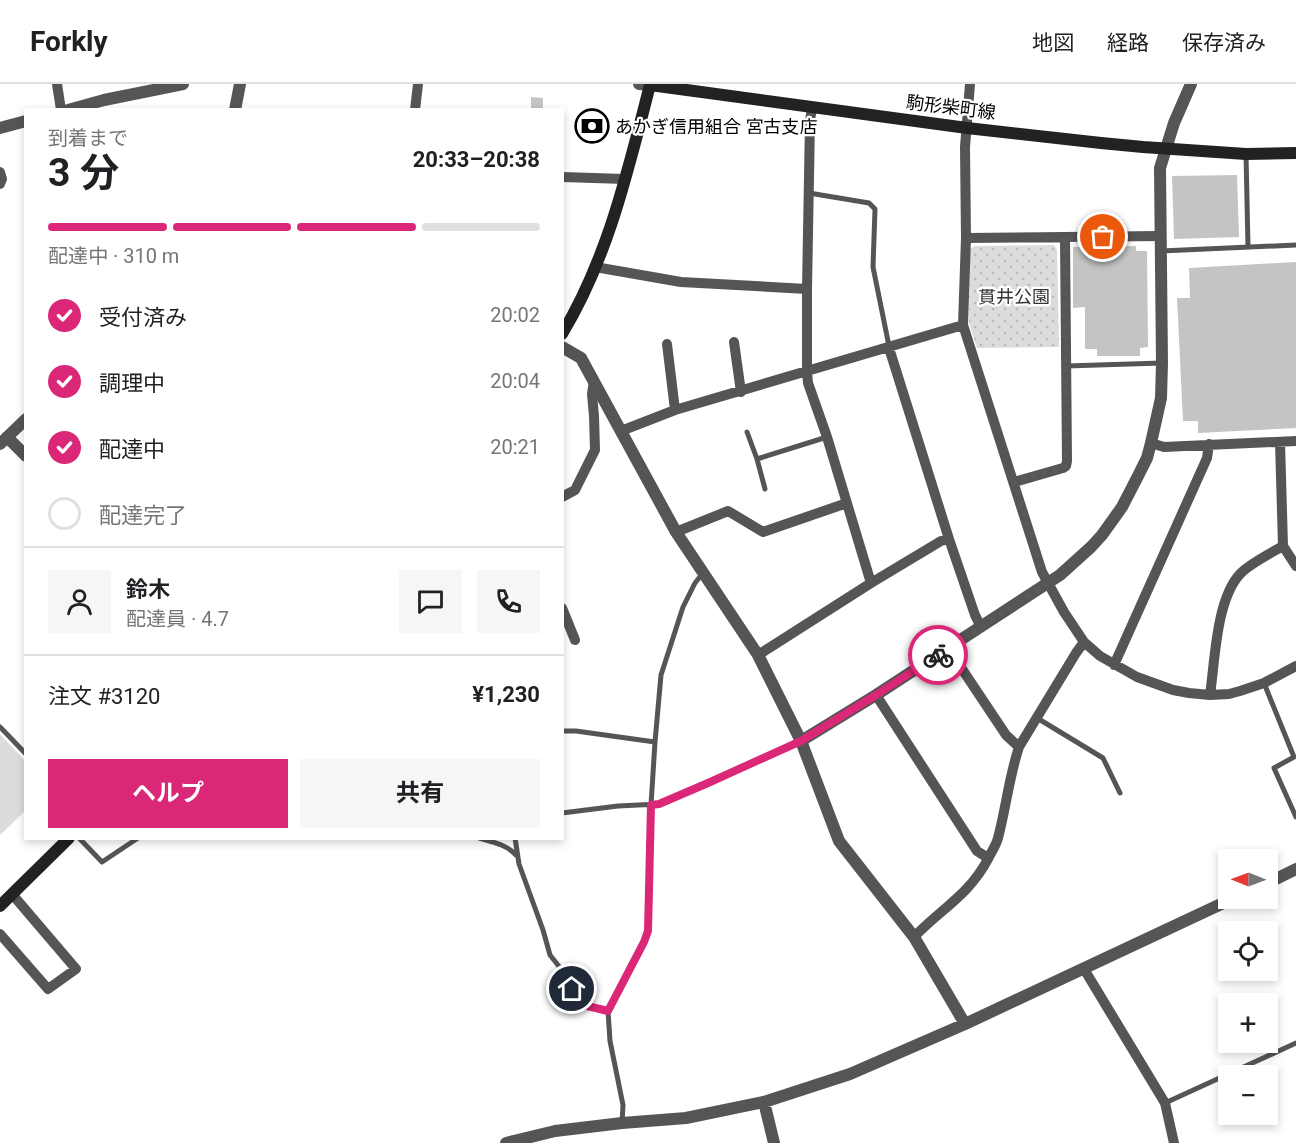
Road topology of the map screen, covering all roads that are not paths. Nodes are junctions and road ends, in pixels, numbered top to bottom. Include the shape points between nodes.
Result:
1 (57, 84) edge
2 (183, 84) edge
3 (240, 84) edge
4 (418, 84) edge
5 (646, 84) edge
6 (970, 84) edge
7 (1191, 84) edge
8 (105, 105) edge
9 (812, 107) junction
10 (61, 108) edge
11 (83, 108) edge
12 (235, 108) edge
13 (415, 108) edge
14 (24, 122) edge
15 (0, 128) edge
16 (967, 128) junction
17 (1166, 148) junction
18 (1296, 153) edge
19 (1246, 154) junction
20 (0, 172) edge
21 (564, 177) edge
22 (625, 179) junction
23 (0, 184) edge
24 (809, 193) junction
25 (1065, 237) junction
26 (1161, 237) junction
27 (966, 238) junction
28 (1296, 245) edge
29 (1248, 247) junction
30 (1161, 251) junction
31 (595, 267) junction
32 (807, 289) junction
33 (963, 325) junction
34 (564, 331) edge
35 (735, 342) dead end
36 (667, 344) dead end
37 (564, 348) edge
38 (889, 348) junction
39 (1162, 363) junction
40 (1066, 366) junction
41 (807, 372) junction
42 (594, 381) junction
43 (741, 392) junction
44 (675, 410) junction
45 (24, 420) edge
46 (621, 431) junction
47 (747, 432) dead end
48 (2, 437) edge
49 (827, 437) junction
50 (1296, 441) edge
51 (1280, 442) junction
52 (1151, 443) junction
53 (1209, 444) junction
54 (24, 454) edge
55 (757, 459) junction
56 (1014, 482) junction
57 (765, 489) dead end
58 (564, 496) edge
59 (847, 503) junction
60 (676, 532) junction
61 (949, 538) junction
62 (1283, 546) junction
63 (1296, 566) edge
64 (703, 573) junction
65 (872, 583) junction
66 (1048, 583) junction
67 (564, 613) edge
68 (981, 627) junction
69 (575, 640) dead end
70 (1084, 642) junction
71 (948, 648) junction
72 (758, 655) junction
73 (1114, 664) junction
74 (1296, 666) edge
75 (1264, 683) junction
76 (876, 695) junction
77 (1210, 695) junction
78 (1037, 718) junction
79 (0, 728) edge
80 (564, 731) edge
81 (801, 741) junction
82 (655, 742) junction
83 (1019, 747) junction
84 (24, 752) edge
85 (1120, 793) dead end
86 (651, 805) junction
87 (564, 813) edge
88 (1296, 817) edge
89 (67, 840) edge
90 (81, 840) edge
91 (135, 840) edge
92 (486, 840) edge
93 (515, 840) edge
94 (517, 857) junction
95 (988, 858) junction
96 (1295, 871) edge
97 (1278, 879) edge
98 (12, 894) junction
99 (0, 906) edge
100 (1218, 906) edge
101 (0, 934) edge
102 (914, 937) junction
103 (1084, 969) junction
104 (608, 1011) junction
105 (965, 1024) junction
106 (1296, 1043) edge
107 (765, 1102) junction
108 (1165, 1103) junction
109 (622, 1123) junction
110 (506, 1143) edge
111 (774, 1143) edge
112 (1174, 1143) edge

1 - 10 street
2 - 8 street
3 - 12 street
4 - 13 street
5 - 9 main road, 駒形柴町線
5 - 22 main road, 駒形柴町線
6 - 16 street
7 - 17 street
8 - 11 street
9 - 16 main road, 駒形柴町線
9 - 24 street
14 - 15 street
16 - 17 main road, 駒形柴町線
16 - 27 street
17 - 19 main road, 駒形柴町線
17 - 26 street via 1160,168
18 - 19 main road, 駒形柴町線
19 - 29 lane
20 - 23 street
21 - 22 street
22 - 31 main road, 駒形柴町線
24 - 32 street
24 - 38 lane via 869,203 875,209 873,267
25 - 26 street
25 - 27 street
25 - 40 street
26 - 30 street
27 - 33 street
28 - 29 lane
29 - 30 lane
30 - 39 street
31 - 32 street via 681,282
31 - 34 main road, 駒形柴町線
32 - 41 street
33 - 38 street
33 - 56 street
35 - 43 street
36 - 44 street
37 - 42 street via 581,358
38 - 41 street
38 - 61 street
39 - 40 lane
39 - 52 street via 1161,398
40 - 56 street via 1066,465
41 - 43 street
41 - 49 street
42 - 46 street
42 - 58 street via 594,450 575,490
43 - 44 street
44 - 46 street
45 - 48 street
46 - 60 street
47 - 55 lane
48 - 54 street
49 - 55 lane
49 - 59 street
50 - 51 street
51 - 53 street
51 - 62 street
52 - 53 street via 1164,447
52 - 66 street via 1126,501 1112,522 1084,554
53 - 73 street via 1207,458
55 - 57 lane
56 - 66 street
59 - 60 street via 763,532 728,511
59 - 65 street
60 - 64 street
61 - 65 street
61 - 68 street
62 - 63 street
62 - 77 street via 1241,572 1231,586 1220,619
64 - 72 street
64 - 82 lane via 683,607 661,675
65 - 72 street
66 - 68 street
66 - 70 street
67 - 69 street
68 - 71 street
70 - 73 street
70 - 78 street
71 - 76 street
71 - 83 street via 1006,735
72 - 81 street
73 - 77 street via 1160,686
74 - 75 street
75 - 77 street
75 - 88 lane via 1294,757 1274,768
76 - 81 street
76 - 95 street via 977,851
78 - 83 street
78 - 85 lane via 1103,758
79 - 84 lane
80 - 82 lane
81 - 86 lane
81 - 102 street via 839,841
82 - 86 lane
83 - 95 street via 998,839
86 - 87 lane
86 - 104 lane via 648,931
89 - 98 main road
90 - 91 lane via 102,862
92 - 94 lane via 510,849
93 - 94 lane
94 - 104 lane via 549,955 565,974 579,1004
95 - 102 street via 964,892
96 - 97 street
98 - 99 main road
98 - 101 street via 76,969 48,989
100 - 103 street
102 - 105 street
103 - 105 street
103 - 108 street
104 - 109 lane via 623,1105
105 - 107 street via 850,1074
106 - 108 lane
107 - 109 street via 686,1118
107 - 111 street
108 - 112 street
109 - 110 street via 555,1131

